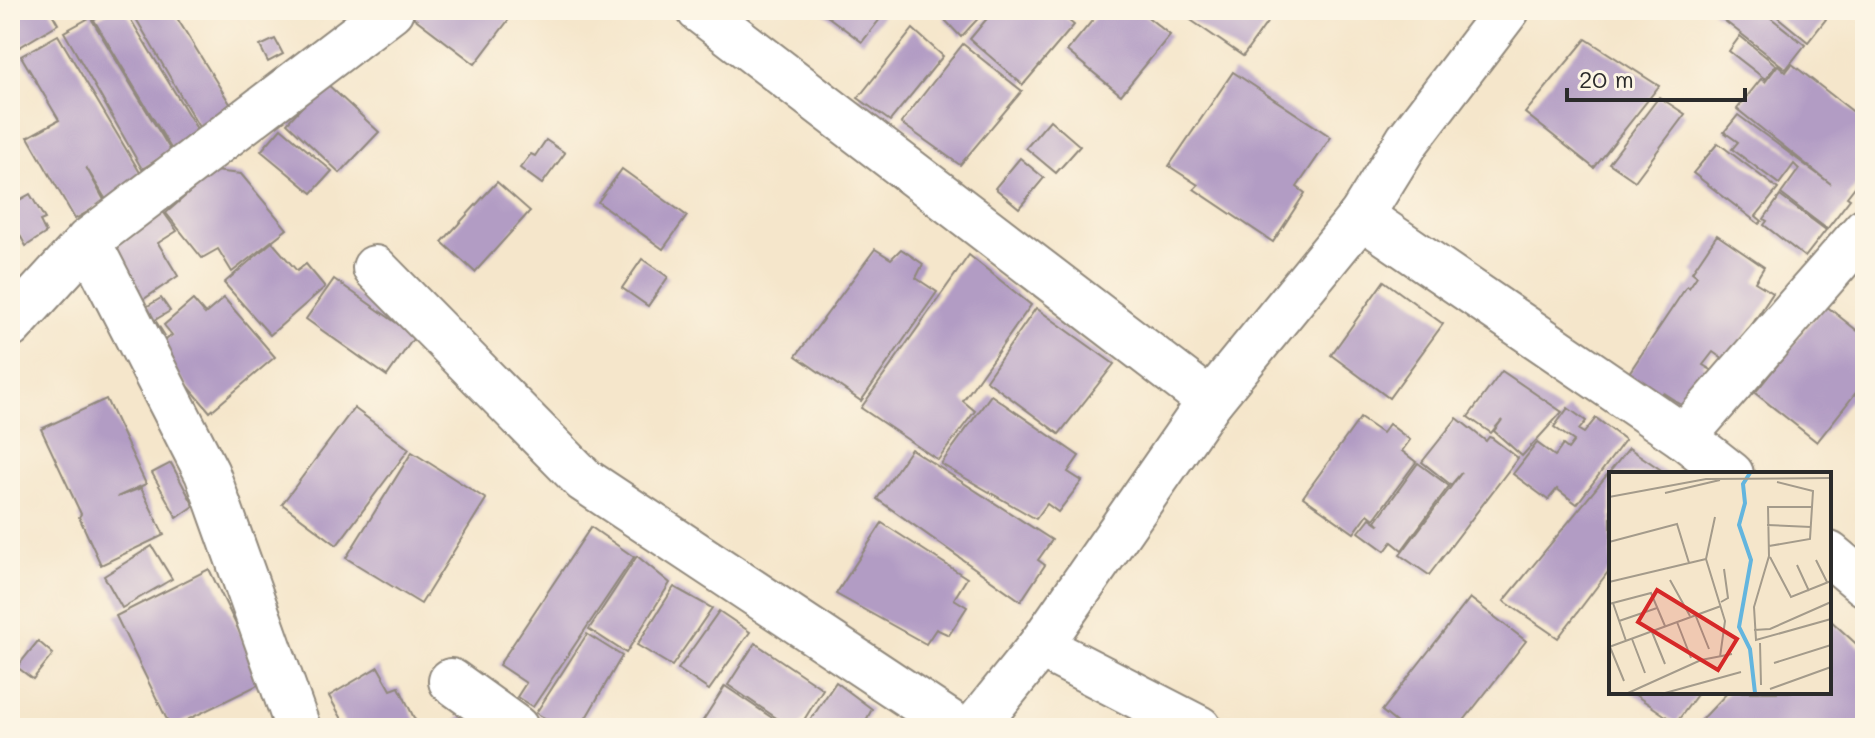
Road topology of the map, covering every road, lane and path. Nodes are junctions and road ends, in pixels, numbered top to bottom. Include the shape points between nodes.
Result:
1 (391, 10) edge
2 (699, 10) edge
3 (1507, 10) edge
4 (1361, 216) junction
5 (1865, 230) edge
6 (88, 241) junction
7 (375, 268) dead end
8 (10, 326) edge
9 (1210, 401) junction
10 (1684, 437) junction
11 (1728, 472) edge
12 (1831, 556) edge
13 (1865, 584) edge
14 (1040, 646) junction
15 (451, 681) dead end
16 (298, 728) edge
17 (516, 728) edge
18 (958, 728) edge
19 (974, 728) edge
20 (1199, 728) edge

1 - 6 street
2 - 9 street
3 - 4 street via 1408,140
4 - 9 street
4 - 10 street
5 - 10 street
6 - 8 street
6 - 16 street via 207,473
7 - 18 street via 584,480
9 - 14 street
10 - 11 street
12 - 13 street
14 - 19 street
14 - 20 street
15 - 17 street

